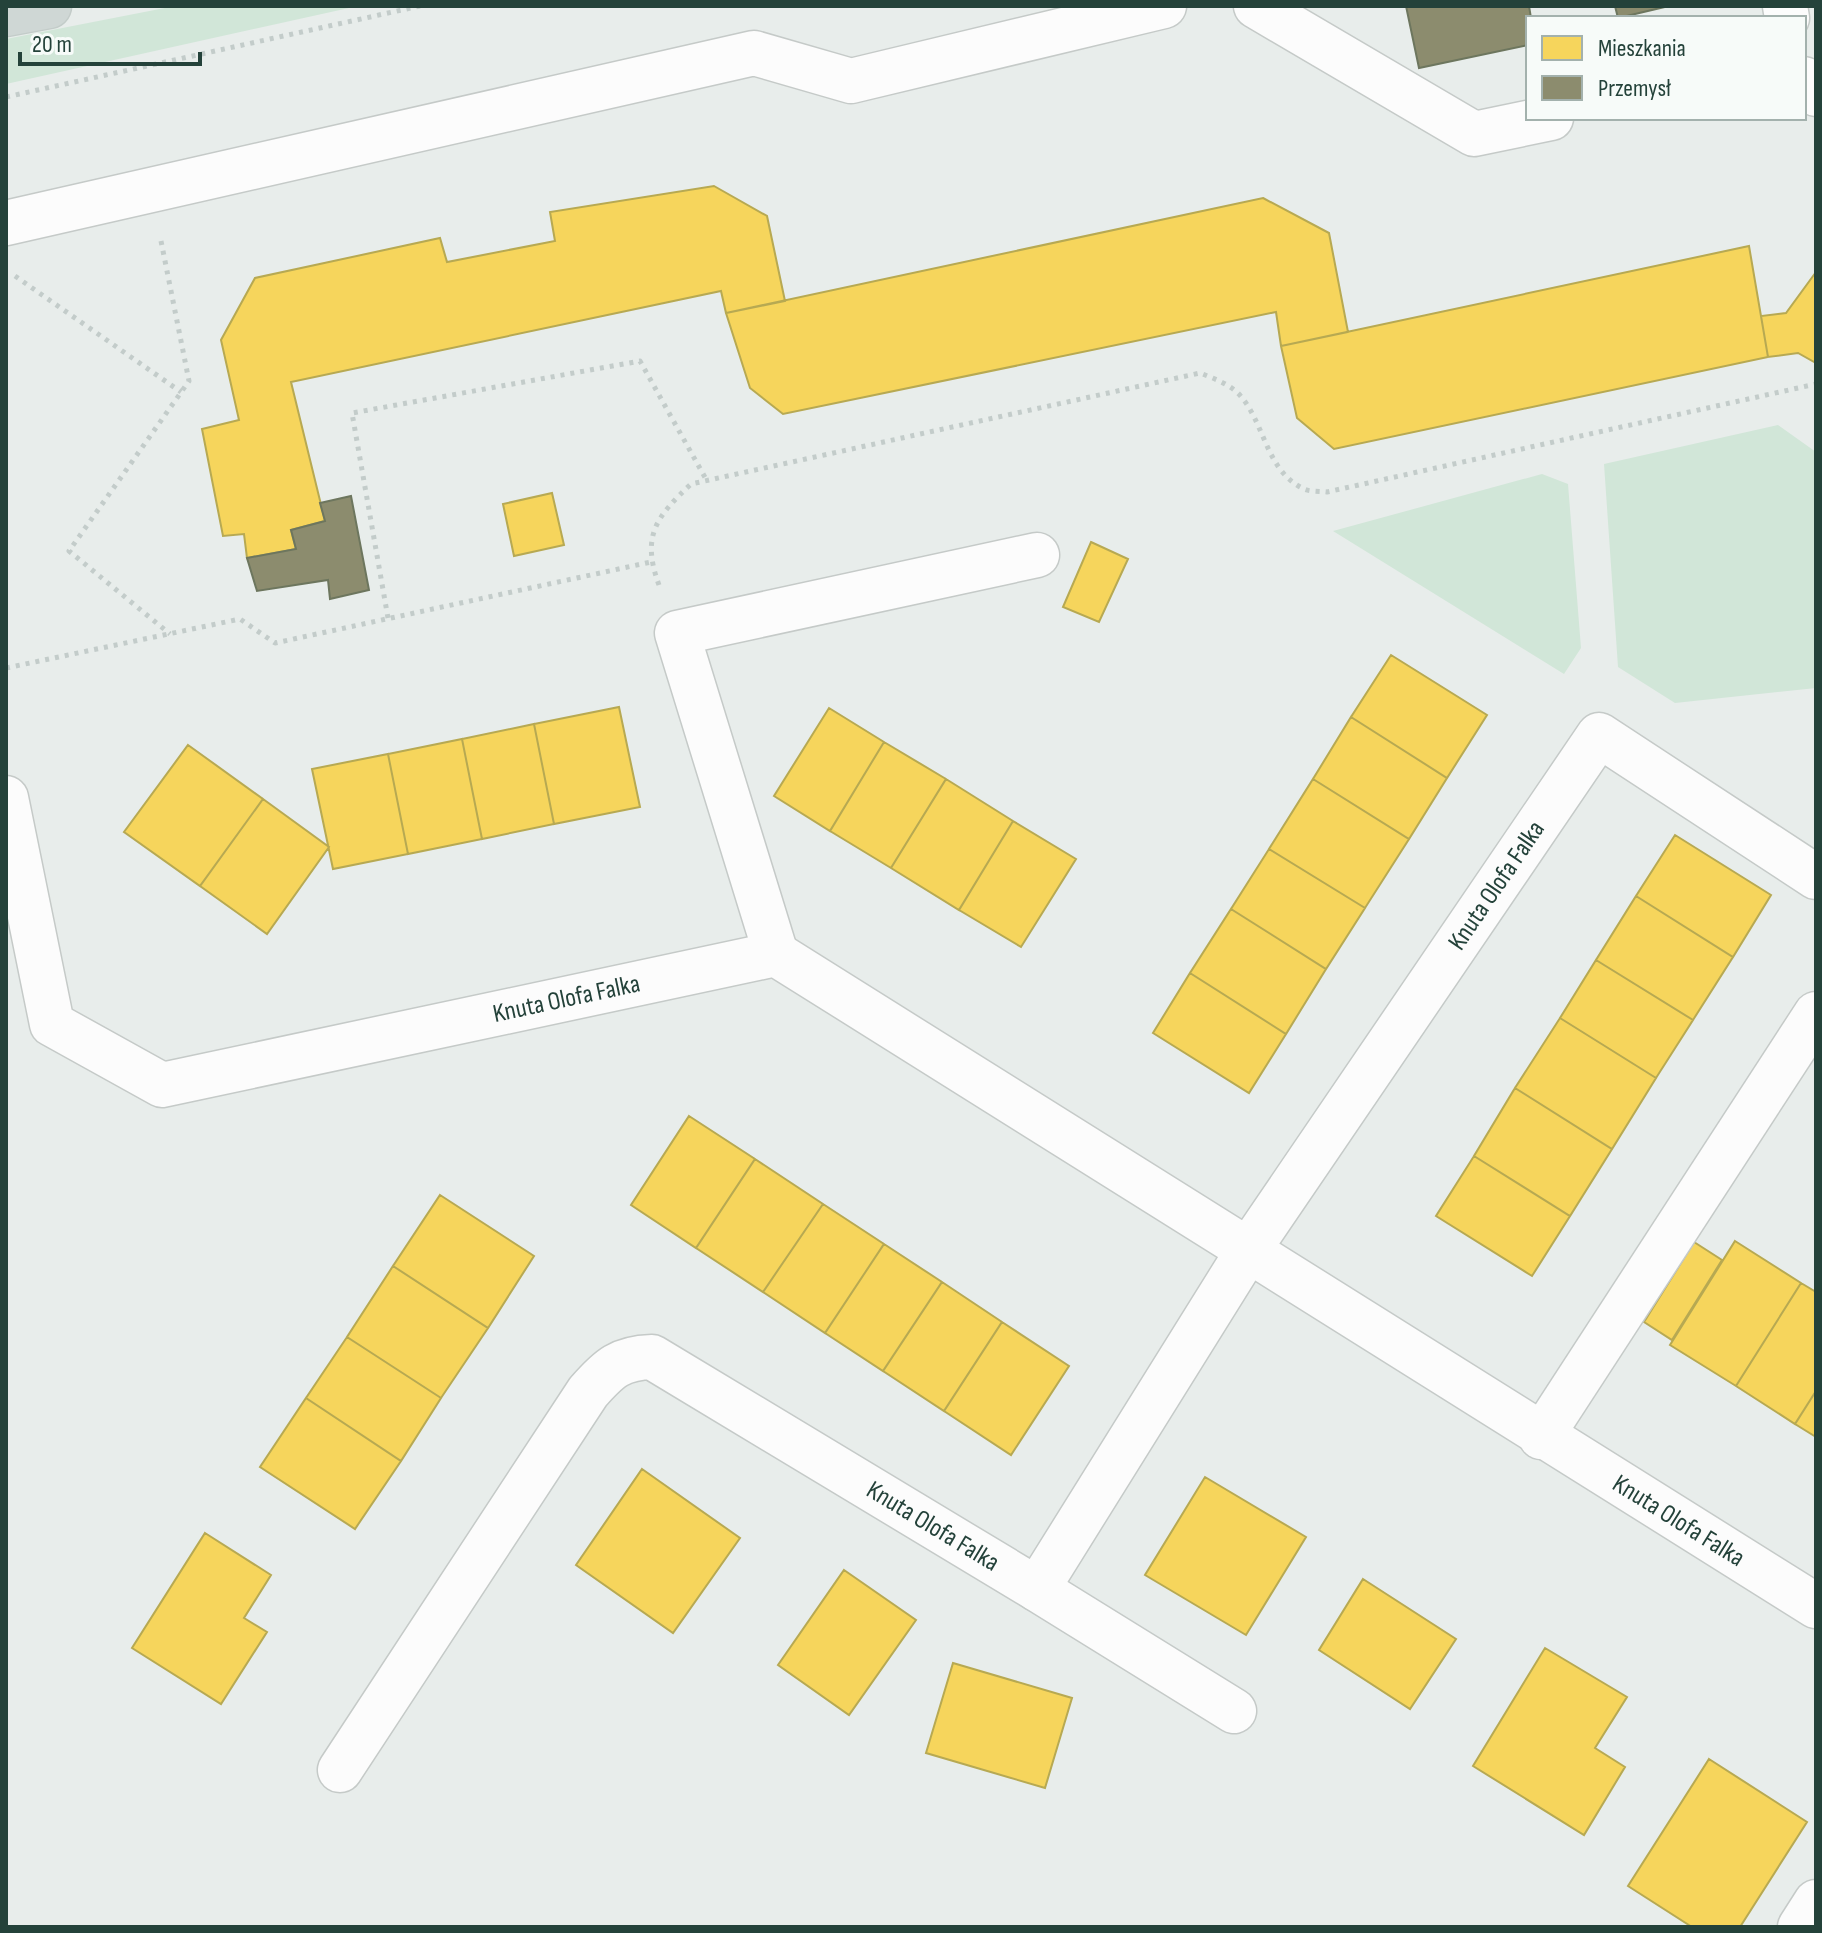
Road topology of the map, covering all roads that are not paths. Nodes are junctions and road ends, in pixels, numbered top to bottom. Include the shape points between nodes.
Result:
1 (49, 6) edge
2 (1164, 6) edge
3 (1256, 6) edge
4 (6, 14) edge
5 (1541, 120) edge
6 (6, 223) edge
7 (1037, 555) dead end
8 (6, 798) edge
9 (1816, 877) edge
10 (776, 954) junction
11 (1816, 1014) edge
12 (1249, 1249) junction
13 (1541, 1437) junction
14 (1037, 1589) junction
15 (1816, 1606) edge
16 (1234, 1711) dead end
17 (340, 1770) dead end
18 (1816, 1902) edge
19 (1800, 1927) edge

1 - 4 main road
2 - 6 street via 851,81 754,53
3 - 5 street via 1474,134
7 - 10 street via 677,633
8 - 10 street, Knuta Olofa Falka via 52,1024 162,1085
9 - 12 street, Knuta Olofa Falka via 1599,735
10 - 12 street, Knuta Olofa Falka
11 - 13 street
12 - 13 street, Knuta Olofa Falka
12 - 14 street, Knuta Olofa Falka
13 - 15 street, Knuta Olofa Falka
14 - 16 street
14 - 17 street, Knuta Olofa Falka via 652,1357 630,1358 607,1370 588,1392
18 - 19 street

